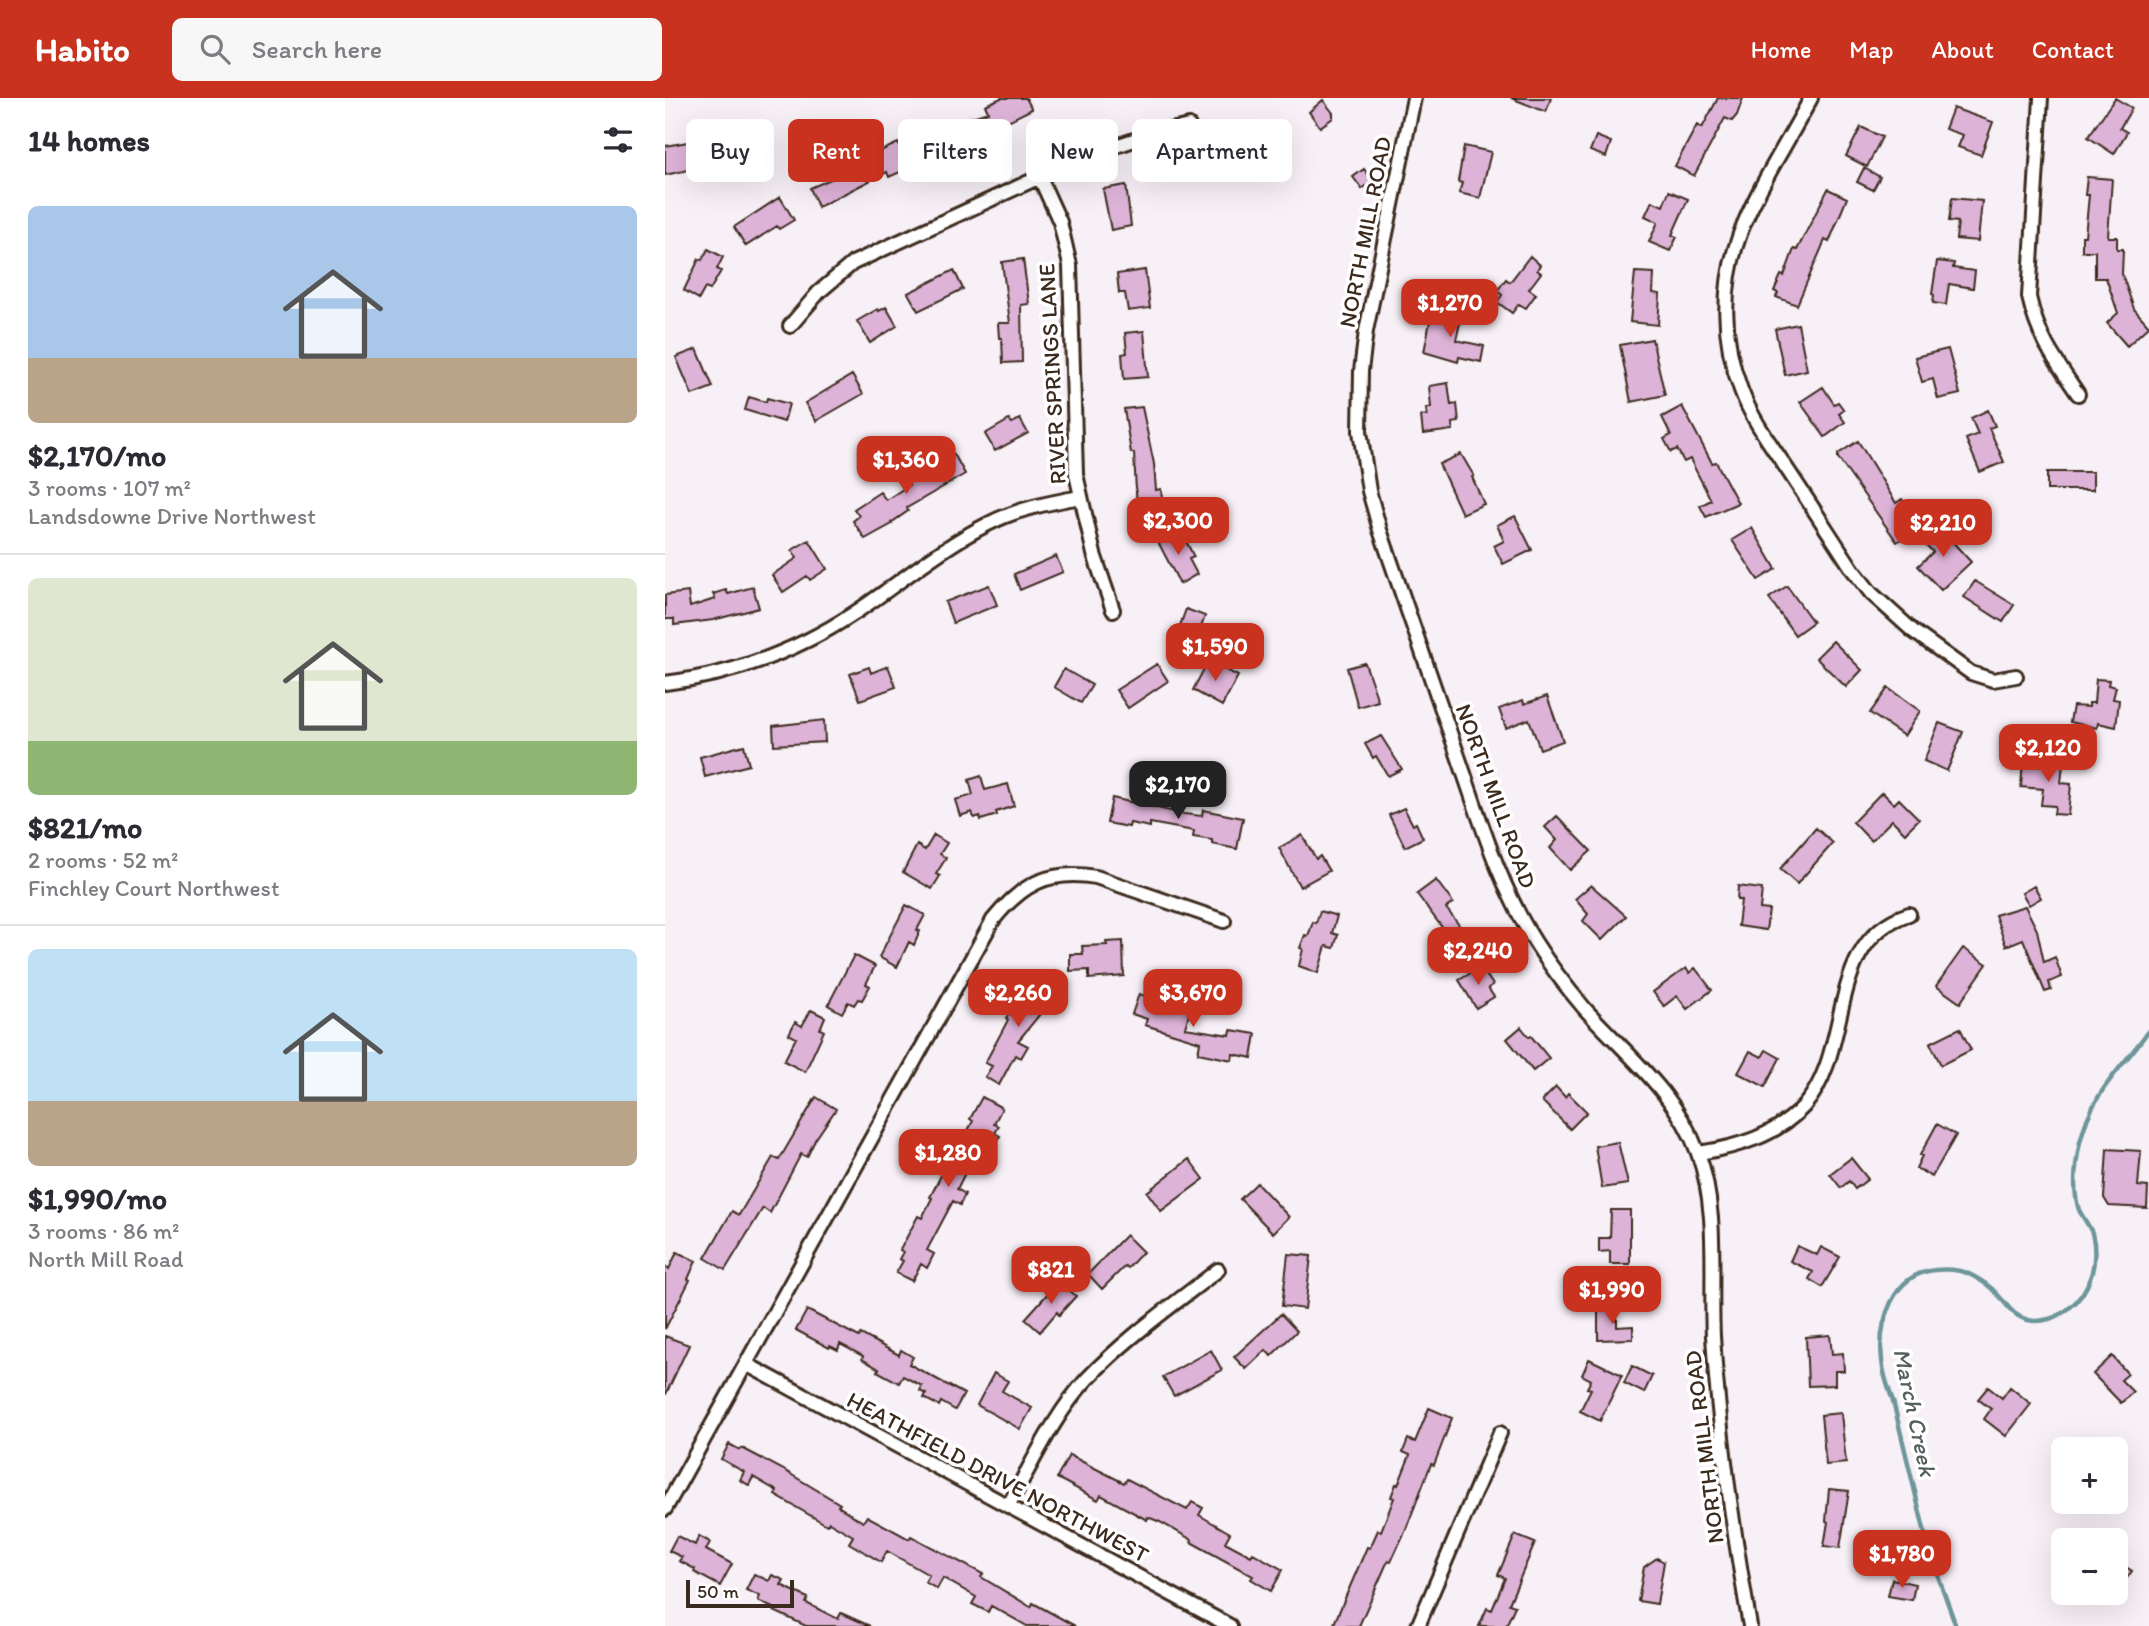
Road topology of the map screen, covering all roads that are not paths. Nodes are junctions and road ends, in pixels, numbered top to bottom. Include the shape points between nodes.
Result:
1 (1414, 98) edge
2 (1811, 98) edge
3 (2041, 98) edge
4 (1031, 182) edge
5 (1042, 182) edge
6 (790, 326) dead end
7 (2078, 394) dead end
8 (1080, 497) junction
9 (1113, 610) dead end
10 (2016, 676) dead end
11 (665, 683) edge
12 (1909, 914) dead end
13 (1224, 921) dead end
14 (1699, 1153) junction
15 (1218, 1270) dead end
16 (746, 1364) junction
17 (1500, 1433) dead end
18 (1008, 1506) junction
19 (665, 1509) edge
20 (1230, 1626) edge
21 (1418, 1626) edge
22 (1750, 1626) edge

1 - 14 street, NORTH MILL ROAD via 1361,370 1360,431 1369,491 1489,847 1512,902 1564,983 1675,1107
2 - 10 street via 1751,210 1730,266 1726,329 1741,391 1756,421 1871,593 1971,673 1993,680
3 - 7 street via 2029,297 2042,340
4 - 6 street via 853,263 818,292
5 - 8 street, RIVER SPRINGS LANE via 1060,222 1070,265
8 - 9 street, RIVER SPRINGS LANE
8 - 11 street via 1034,506 991,522 809,640 754,664
12 - 14 street via 1881,926 1863,948 1844,992 1827,1066 1803,1106 1757,1139
13 - 16 street via 1082,875 1042,879 1010,899 993,920
14 - 22 street, NORTH MILL ROAD via 1709,1203 1721,1430
15 - 18 street via 1123,1344 1086,1380
16 - 18 street, HEATHFIELD DRIVE NORTHWEST
16 - 19 street
17 - 21 street
18 - 20 street, HEATHFIELD DRIVE NORTHWEST

